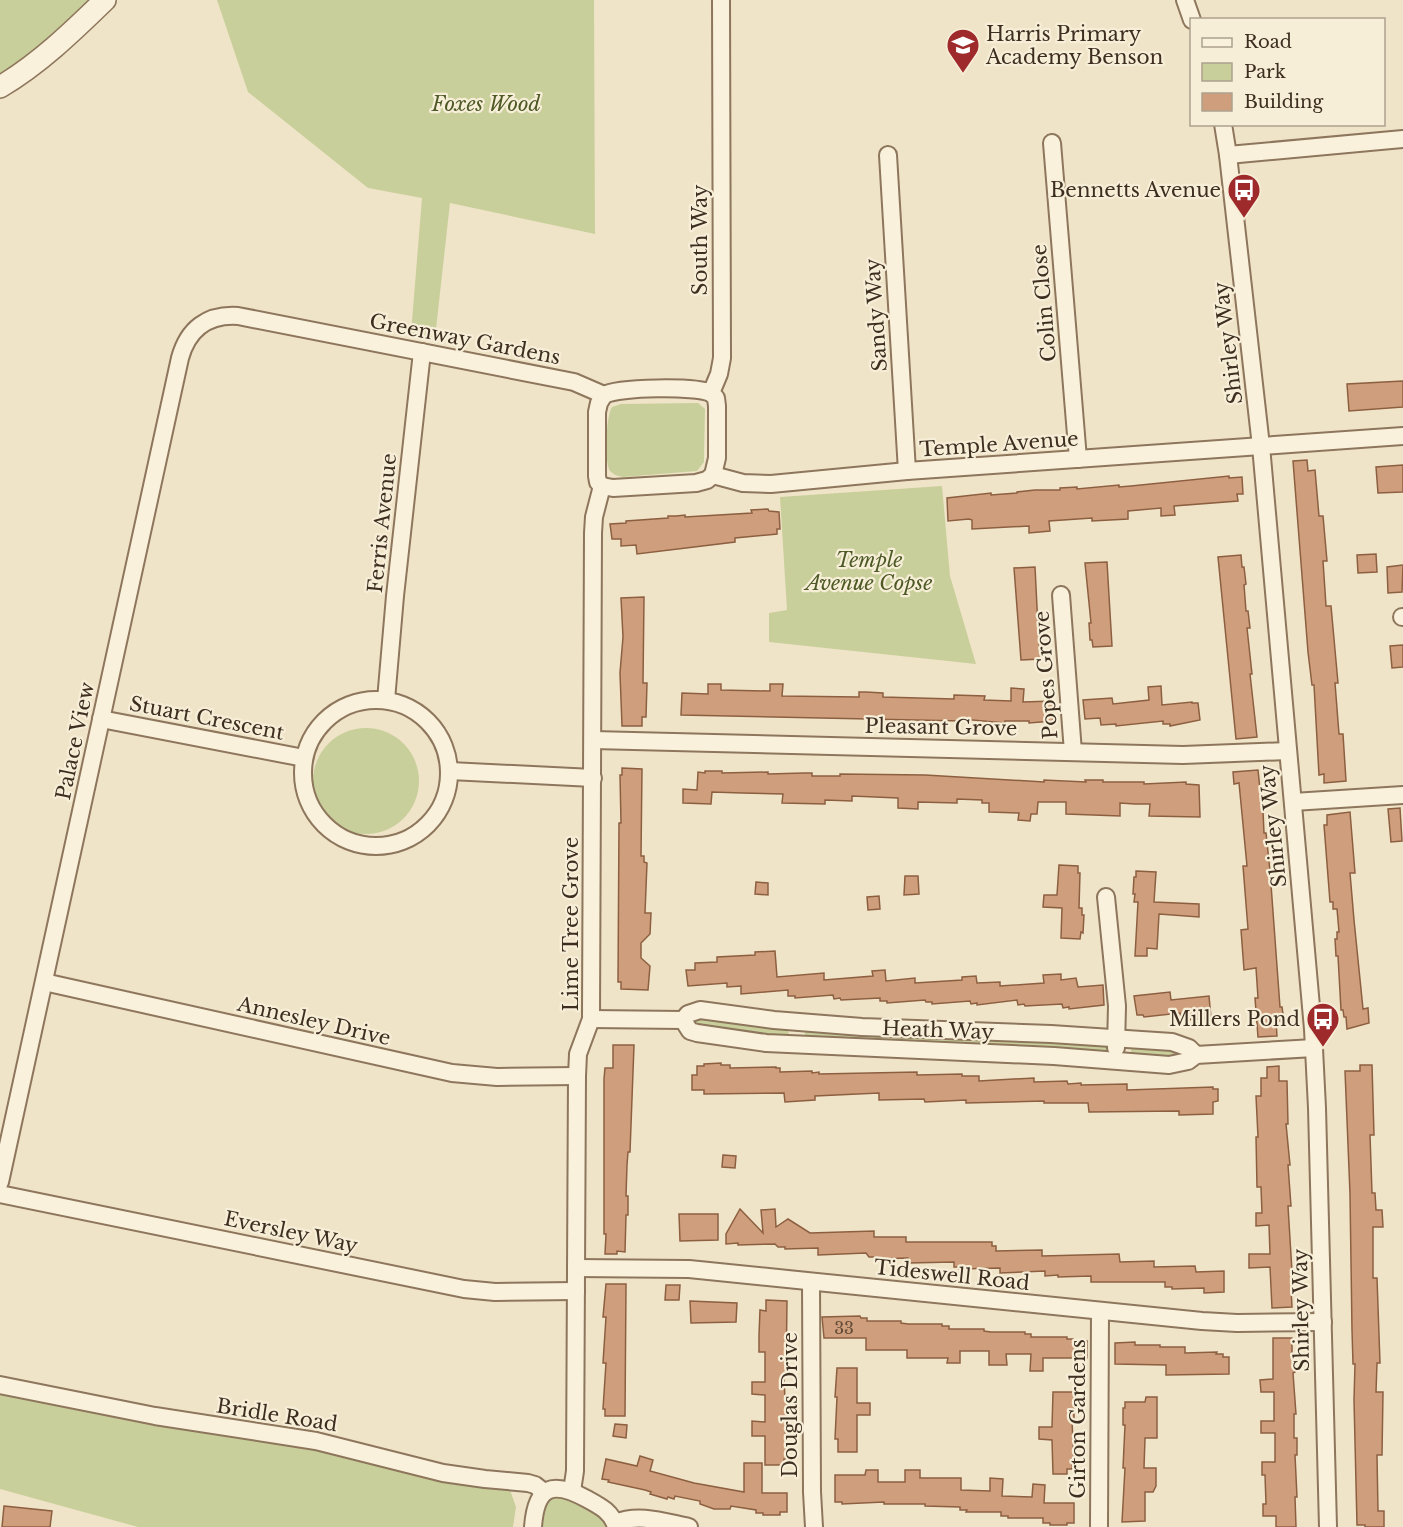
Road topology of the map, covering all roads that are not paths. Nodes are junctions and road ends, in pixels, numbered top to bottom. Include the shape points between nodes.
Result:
1 (105, 0) edge
2 (721, 0) edge
3 (1185, 0) edge
4 (1191, 18) edge
5 (0, 87) edge
6 (1223, 126) edge
7 (1403, 139) edge
8 (1052, 143) dead end
9 (888, 155) dead end
10 (1228, 155) junction
11 (209, 320) joint
12 (422, 352) junction
13 (711, 393) junction
14 (604, 395) junction
15 (1403, 436) edge
16 (1261, 446) junction
17 (1078, 459) junction
18 (907, 471) junction
19 (713, 475) junction
20 (602, 486) junction
21 (1061, 595) dead end
22 (386, 700) junction
23 (101, 719) junction
24 (593, 740) junction
25 (1287, 751) junction
26 (1073, 752) junction
27 (304, 758) junction
28 (450, 771) junction
29 (593, 778) junction
30 (1403, 795) edge
31 (1293, 802) junction
32 (1106, 897) dead end
33 (44, 982) junction
34 (591, 1019) junction
35 (683, 1020) junction
36 (797, 1022) junction
37 (1117, 1039) junction
38 (795, 1044) junction
39 (1314, 1048) junction
40 (1196, 1055) junction
41 (1115, 1060) junction
42 (577, 1076) junction
43 (0, 1182) edge
44 (0, 1194) edge
45 (576, 1268) junction
46 (811, 1283) junction
47 (576, 1291) junction
48 (1100, 1312) junction
49 (1323, 1322) junction
50 (0, 1385) edge
51 (572, 1491) junction
52 (544, 1492) junction
53 (615, 1525) edge
54 (533, 1527) edge
55 (689, 1527) edge
56 (814, 1527) edge
57 (1098, 1527) edge
58 (1328, 1527) edge

1 - 5 street via 52,49
2 - 13 street, South Way via 722,358
3 - 4 street
6 - 10 street, Shirley Way
7 - 10 street
8 - 17 street, Colin Close
9 - 18 street, Sandy Way
10 - 16 street, Shirley Way
11 - 12 street, Greenway Gardens via 238,316
11 - 23 street, Palace View via 188,338 180,358
12 - 14 street, Greenway Gardens via 574,382
12 - 22 street, Ferris Avenue
13 - 14 street via 695,389 618,390
13 - 19 street via 717,406 717,458
14 - 20 street, Lime Tree Grove via 597,412 597,476
15 - 16 street, Temple Avenue
16 - 17 street, Temple Avenue
16 - 25 street, Shirley Way
17 - 18 street, Temple Avenue
18 - 19 street, Temple Avenue via 756,485
19 - 20 street via 696,483
20 - 24 street, Lime Tree Grove via 593,533
21 - 26 street, Popes Grove
22 - 27 street, Stuart Crescent via 364,700 343,707 325,720 312,737
22 - 28 street, Stuart Crescent via 413,709 435,729 445,748
23 - 27 street, Stuart Crescent
23 - 33 street, Palace View
24 - 26 street, Pleasant Grove
24 - 29 street, Lime Tree Grove
25 - 26 street, Pleasant Grove via 1205,755
25 - 31 street, Shirley Way
27 - 28 street, Stuart Crescent via 304,789 317,817 341,837 370,846 401,842 427,826 444,800
28 - 29 street
29 - 34 street, Lime Tree Grove
30 - 31 street
31 - 39 street, Shirley Way
32 - 37 street
33 - 42 street, Annesley Drive via 452,1073
33 - 43 street, Palace View
34 - 35 street, Heath Way
34 - 42 street, Lime Tree Grove via 578,1054
35 - 36 street, Heath Way via 700,1010
35 - 38 street, Heath Way via 697,1033
36 - 37 street, Heath Way
36 - 38 street
37 - 40 street, Heath Way via 1172,1042
37 - 41 street
38 - 41 street, Heath Way
39 - 40 street, Heath Way
39 - 49 street, Shirley Way
40 - 41 street, Heath Way via 1169,1065
42 - 45 street, Lime Tree Grove
44 - 47 street, Eversley Way via 464,1289
45 - 46 street, Tideswell Road via 689,1269
45 - 47 street, Lime Tree Grove
46 - 48 street, Tideswell Road
46 - 56 street, Douglas Drive
47 - 51 street, Lime Tree Grove
48 - 49 street, Tideswell Road via 1237,1323
48 - 57 street, Girton Gardens
49 - 58 street, Shirley Way
50 - 52 street, Bridle Road via 155,1416 316,1441 443,1473 528,1483
51 - 52 street, Bridle Road via 556,1487
51 - 53 street via 605,1509
52 - 54 street via 537,1501
53 - 55 street via 633,1517

